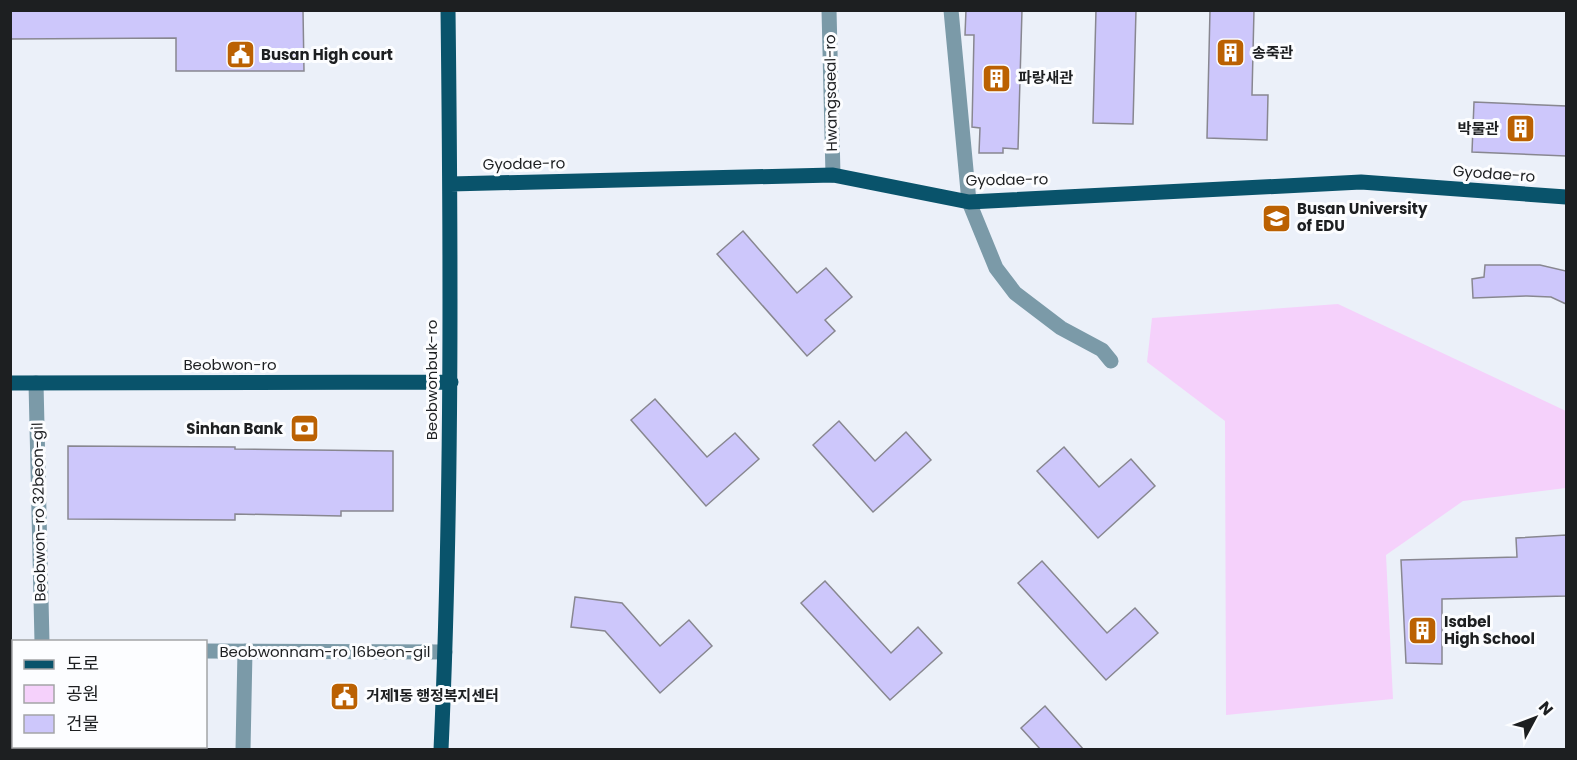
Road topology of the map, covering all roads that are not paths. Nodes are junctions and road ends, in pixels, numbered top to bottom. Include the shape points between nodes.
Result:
1 (448, 10) edge
2 (829, 10) edge
3 (951, 10) edge
4 (833, 175) junction
5 (450, 184) junction
6 (1566, 197) edge
7 (969, 202) junction
8 (1111, 361) dead end
9 (451, 382) junction
10 (36, 383) junction
11 (10, 384) edge
12 (42, 640) edge
13 (207, 651) edge
14 (245, 651) junction
15 (445, 652) junction
16 (243, 750) edge
17 (441, 750) edge

1 - 5 main road, Beobwonbuk-ro
2 - 4 street, Hwangsaeal-ro
3 - 7 street
4 - 5 main road, Gyodae-ro
4 - 7 main road, Gyodae-ro
5 - 9 main road, Beobwonbuk-ro
6 - 7 main road, Gyodae-ro via 1361,182
7 - 8 street via 996,268 1015,293 1061,328 1101,350
9 - 10 main road, Beobwon-ro
9 - 15 main road, Beobwonbuk-ro
10 - 11 main road, Beobwon-ro
10 - 12 street, Beobwon-ro 32beon-gil
13 - 14 street, Beobwonnam-ro 16beon-gil
14 - 15 street, Beobwonnam-ro 16beon-gil
14 - 16 street
15 - 17 main road, Beobwonbuk-ro

